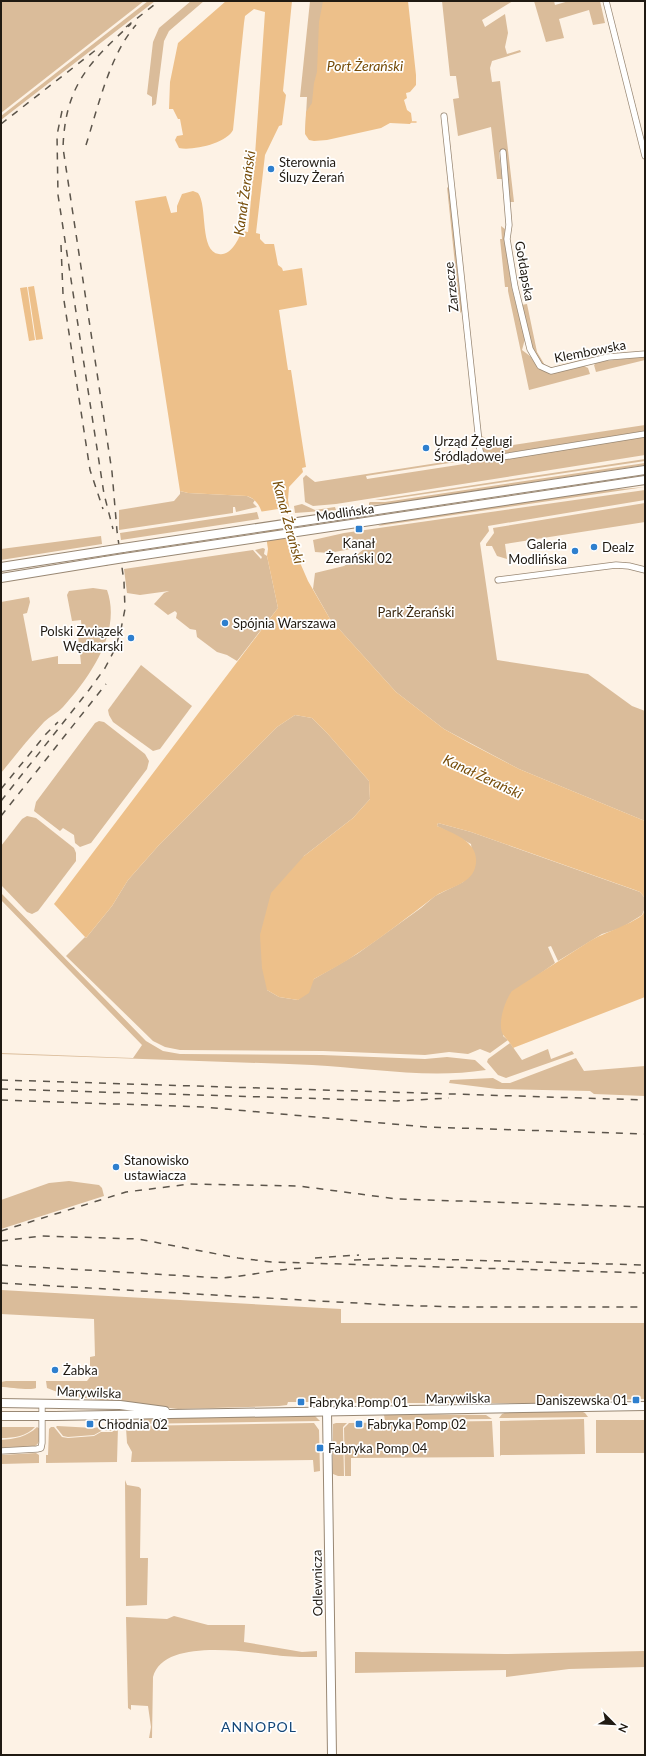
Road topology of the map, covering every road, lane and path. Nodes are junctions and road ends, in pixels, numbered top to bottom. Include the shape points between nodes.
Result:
1 (606, 1) edge
2 (444, 116) dead end
3 (503, 152) dead end
4 (645, 156) edge
5 (645, 354) edge
6 (540, 366) joint
7 (645, 434) edge
8 (645, 470) edge
9 (645, 480) edge
10 (1, 567) edge
11 (645, 570) edge
12 (1, 578) edge
13 (498, 580) dead end
14 (1, 1403) edge
15 (42, 1403) junction
16 (645, 1406) edge
17 (327, 1411) junction
18 (175, 1413) junction
19 (1, 1416) edge
20 (43, 1416) junction
21 (1, 1451) edge
22 (332, 1755) edge

1 - 4 street
2 - 7 street, Zarzecze via 482,455 490,459
3 - 6 street, Gołdapska via 509,225 507,238 515,287 530,349
5 - 6 street, Klembowska via 608,356 551,371
8 - 10 main road, Modlińska, bridge
9 - 12 main road, Modlińska, bridge
11 - 13 street via 616,565
14 - 15 main road, Marywilska
15 - 18 main road, Marywilska via 120,1404
15 - 20 street
16 - 17 main road, Marywilska
17 - 18 main road, Marywilska
17 - 22 main road, Odlewnicza
18 - 20 main road, Marywilska
19 - 20 main road, Marywilska
20 - 21 street via 41,1448

